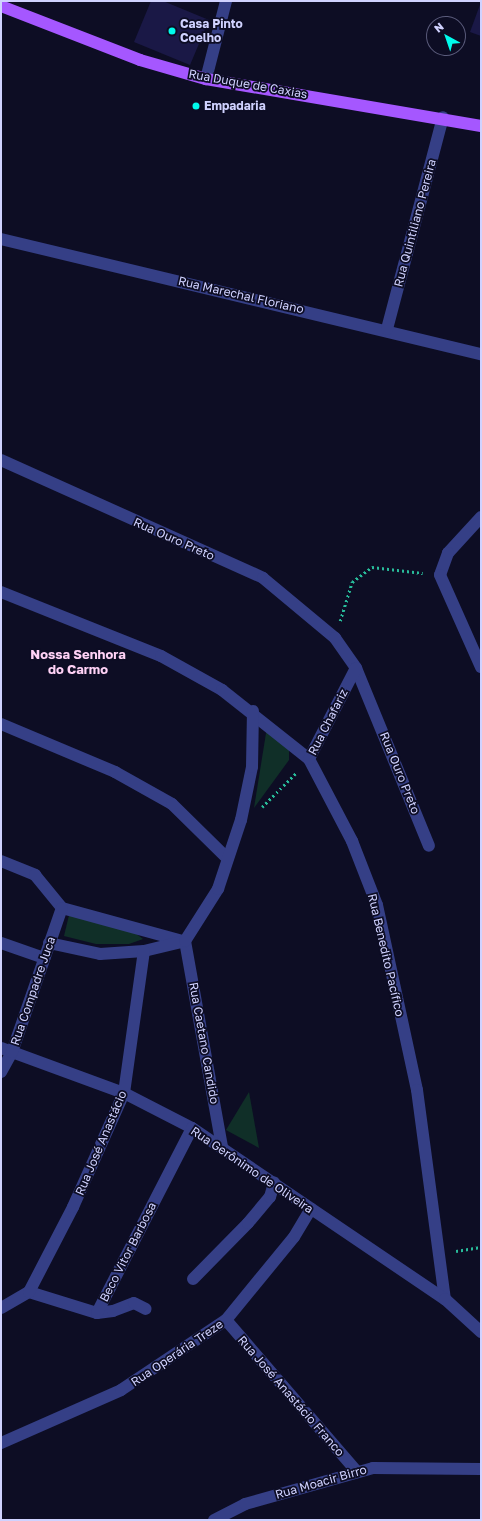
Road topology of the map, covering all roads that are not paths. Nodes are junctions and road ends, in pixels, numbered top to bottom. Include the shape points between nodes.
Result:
1 (226, 1) edge
2 (1, 6) edge
3 (206, 80) junction
4 (443, 117) junction
5 (481, 126) edge
6 (1, 238) edge
7 (387, 329) junction
8 (481, 354) edge
9 (1, 460) edge
10 (481, 517) edge
11 (1, 592) edge
12 (481, 667) edge
13 (356, 668) junction
14 (253, 711) junction
15 (1, 724) edge
16 (309, 759) junction
17 (429, 846) dead end
18 (227, 858) junction
19 (1, 861) edge
20 (62, 908) junction
21 (184, 941) junction
22 (49, 943) junction
23 (1, 944) edge
24 (144, 951) junction
25 (44, 958) junction
26 (6, 1050) edge
27 (1, 1072) edge
28 (124, 1094) junction
29 (192, 1128) junction
30 (222, 1146) junction
31 (274, 1183) junction
32 (311, 1209) junction
33 (193, 1279) dead end
34 (29, 1292) junction
35 (445, 1299) junction
36 (1, 1308) edge
37 (146, 1309) dead end
38 (97, 1313) junction
39 (226, 1320) junction
40 (481, 1332) edge
41 (1, 1443) edge
42 (481, 1469) edge
43 (357, 1472) junction
44 (214, 1520) edge

1 - 3 street
2 - 3 main road, Rua Duque de Caxias via 140,60
3 - 4 main road, Rua Duque de Caxias
4 - 5 main road, Rua Duque de Caxias
4 - 7 street, Rua Quintiliano Pereira
6 - 7 street, Rua Marechal Floriano
7 - 8 street, Rua Marechal Floriano
9 - 13 street, Rua Ouro Preto via 263,578 335,638
10 - 12 street via 448,553 440,575
11 - 14 street, Rua Benedito Pacífico via 161,656
13 - 16 street, Rua Chafariz
13 - 17 street, Rua Ouro Preto
14 - 16 street, Rua Benedito Pacífico
14 - 18 street via 252,767 241,820
15 - 18 street via 115,772 172,804
16 - 35 street, Rua Benedito Pacífico via 352,841 377,905 417,1090
18 - 21 street via 218,889
19 - 20 street via 35,875
20 - 21 street
20 - 22 street, Rua Compadre Juca
21 - 24 street
21 - 30 street, Rua Caetano Candido
22 - 24 street via 100,954
22 - 25 street, Rua Compadre Juca
23 - 25 street
24 - 28 street, Rua José Anastácio
25 - 26 street, Rua Compadre Juca
26 - 27 street, Rua Compadre Juca
26 - 28 street, Rua Gerônimo de Oliveira
28 - 29 street, Rua Gerônimo de Oliveira
28 - 34 street, Rua José Anastácio via 73,1207
29 - 30 street, Rua Gerônimo de Oliveira
29 - 38 street, Beco Vitor Barbosa
30 - 31 street, Rua Gerônimo de Oliveira
31 - 32 street, Rua Gerônimo de Oliveira
31 - 33 street via 270,1197
32 - 35 street, Rua Gerônimo de Oliveira
32 - 39 street, Rua Operária Treze via 294,1237
34 - 36 street
34 - 38 street, Beco Vitor Barbosa
35 - 40 street, Rua Gerônimo de Oliveira
37 - 38 street via 134,1303 114,1311
39 - 41 street, Rua Operária Treze via 121,1390
39 - 43 street, Rua José Anastácio Franco
42 - 43 street, Rua Moacir Birro via 373,1468
43 - 44 street, Rua Moacir Birro via 246,1504

